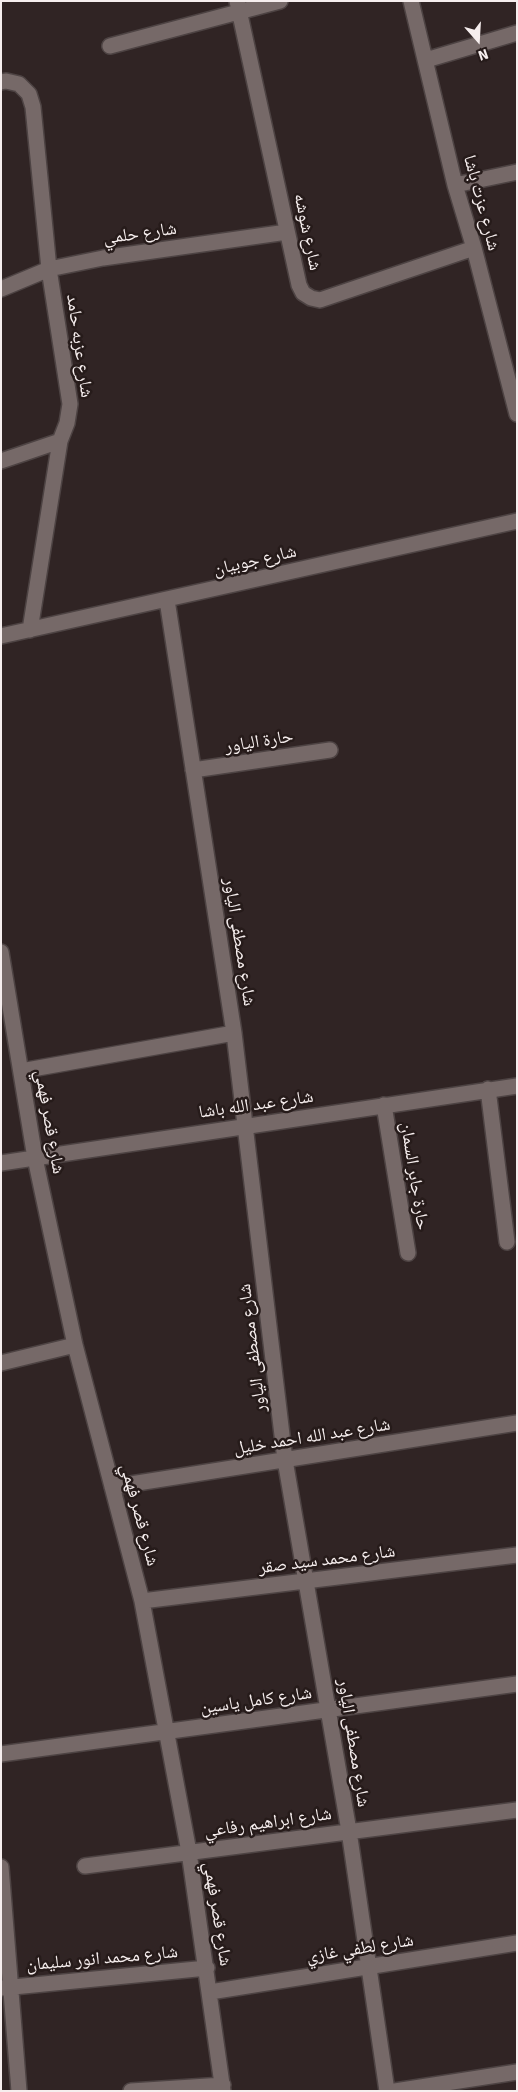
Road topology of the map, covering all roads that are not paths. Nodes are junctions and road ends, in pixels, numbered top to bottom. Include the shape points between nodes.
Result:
1 (280, 1) edge
2 (411, 1) edge
3 (238, 7) edge
4 (517, 33) edge
5 (110, 46) dead end
6 (426, 60) junction
7 (4, 81) edge
8 (517, 172) edge
9 (455, 185) junction
10 (287, 232) junction
11 (474, 248) junction
12 (49, 269) junction
13 (1, 289) edge
14 (511, 373) edge
15 (517, 414) edge
16 (60, 441) junction
17 (1, 461) edge
18 (517, 521) edge
19 (167, 600) junction
20 (30, 630) junction
21 (1, 636) edge
22 (330, 750) dead end
23 (194, 770) junction
24 (1, 952) edge
25 (234, 1033) junction
26 (21, 1071) junction
27 (517, 1086) edge
28 (488, 1090) junction
29 (384, 1105) junction
30 (246, 1125) junction
31 (35, 1158) junction
32 (1, 1163) edge
33 (506, 1242) dead end
34 (408, 1252) dead end
35 (75, 1345) junction
36 (1, 1363) edge
37 (517, 1423) edge
38 (285, 1460) junction
39 (112, 1487) junction
40 (517, 1555) edge
41 (307, 1581) junction
42 (142, 1601) junction
43 (517, 1684) edge
44 (329, 1710) junction
45 (167, 1732) junction
46 (1, 1754) edge
47 (517, 1810) edge
48 (349, 1831) junction
49 (189, 1852) junction
50 (85, 1866) dead end
51 (1, 1867) edge
52 (517, 1943) edge
53 (370, 1966) junction
54 (207, 1968) junction
55 (6, 1987) edge
56 (210, 1992) junction
57 (517, 2072) edge
58 (223, 2088) edge
59 (19, 2091) edge
60 (131, 2091) edge
61 (387, 2091) edge
62 (395, 2091) edge

1 - 3 street
2 - 6 street, شارع عزت باشا
3 - 5 street
3 - 10 street, شارع شوشه
4 - 6 street
6 - 9 street, شارع عزت باشا
7 - 12 street, شارع عزبه حامد via 19,84 29,94 33,107
8 - 9 street
9 - 11 street, شارع عزت باشا
10 - 11 street, شارع شوشه via 299,285 303,293 320,300
10 - 12 street, شارع حلمي via 102,258
11 - 14 street, شارع عزت باشا
12 - 13 street, شارع حلمي
12 - 16 street, شارع عزبه حامد via 70,404
14 - 15 street, شارع عزت باشا
16 - 17 street
16 - 20 street, شارع عزبه حامد
18 - 19 street, شارع جوبيان
19 - 20 street, شارع جوبيان
19 - 23 street, شارع مصطفى الياور
20 - 21 street, شارع جوبيان
22 - 23 street, حارة الياور
23 - 25 street, شارع مصطفى الياور
24 - 26 street, شارع قصر فهمي
25 - 26 street
25 - 30 street, شارع مصطفى الياور
26 - 31 street, شارع قصر فهمي
27 - 28 street, شارع عبد الله باشا
28 - 29 street, شارع عبد الله باشا
28 - 33 street
29 - 30 street, شارع عبد الله باشا
29 - 34 street, حارة جابر السمان
30 - 31 street, شارع عبد الله باشا
30 - 38 street, شارع مصطفى الياور
31 - 32 street, شارع عبد الله باشا
31 - 35 street, شارع قصر فهمي
35 - 36 street
35 - 39 street, شارع قصر فهمي
37 - 38 street, شارع عبد الله احمد خليل
38 - 39 street, شارع عبد الله احمد خليل
38 - 41 street, شارع مصطفى الياور
39 - 42 street, شارع قصر فهمي
40 - 41 street, شارع محمد سيد صقر
41 - 42 street, شارع محمد سيد صقر
41 - 44 street, شارع مصطفى الياور
42 - 45 street, شارع قصر فهمي
43 - 44 street, شارع كامل ياسين
44 - 45 street, شارع كامل ياسين
44 - 48 street, شارع مصطفى الياور
45 - 46 street, شارع كامل ياسين
45 - 49 street, شارع قصر فهمي
47 - 48 street, شارع ابراهيم رفاعي
48 - 49 street, شارع ابراهيم رفاعي
48 - 53 street, شارع مصطفى الياور
49 - 50 street, شارع ابراهيم رفاعي
49 - 54 street, شارع قصر فهمي
51 - 55 street
52 - 53 street, شارع لطفي غازي
53 - 56 street, شارع لطفي غازي
53 - 61 street, شارع مصطفى الياور
54 - 55 street, شارع محمد انور سليمان
54 - 56 street, شارع قصر فهمي
55 - 59 street
56 - 58 street, شارع قصر فهمي
57 - 62 street
58 - 60 street

